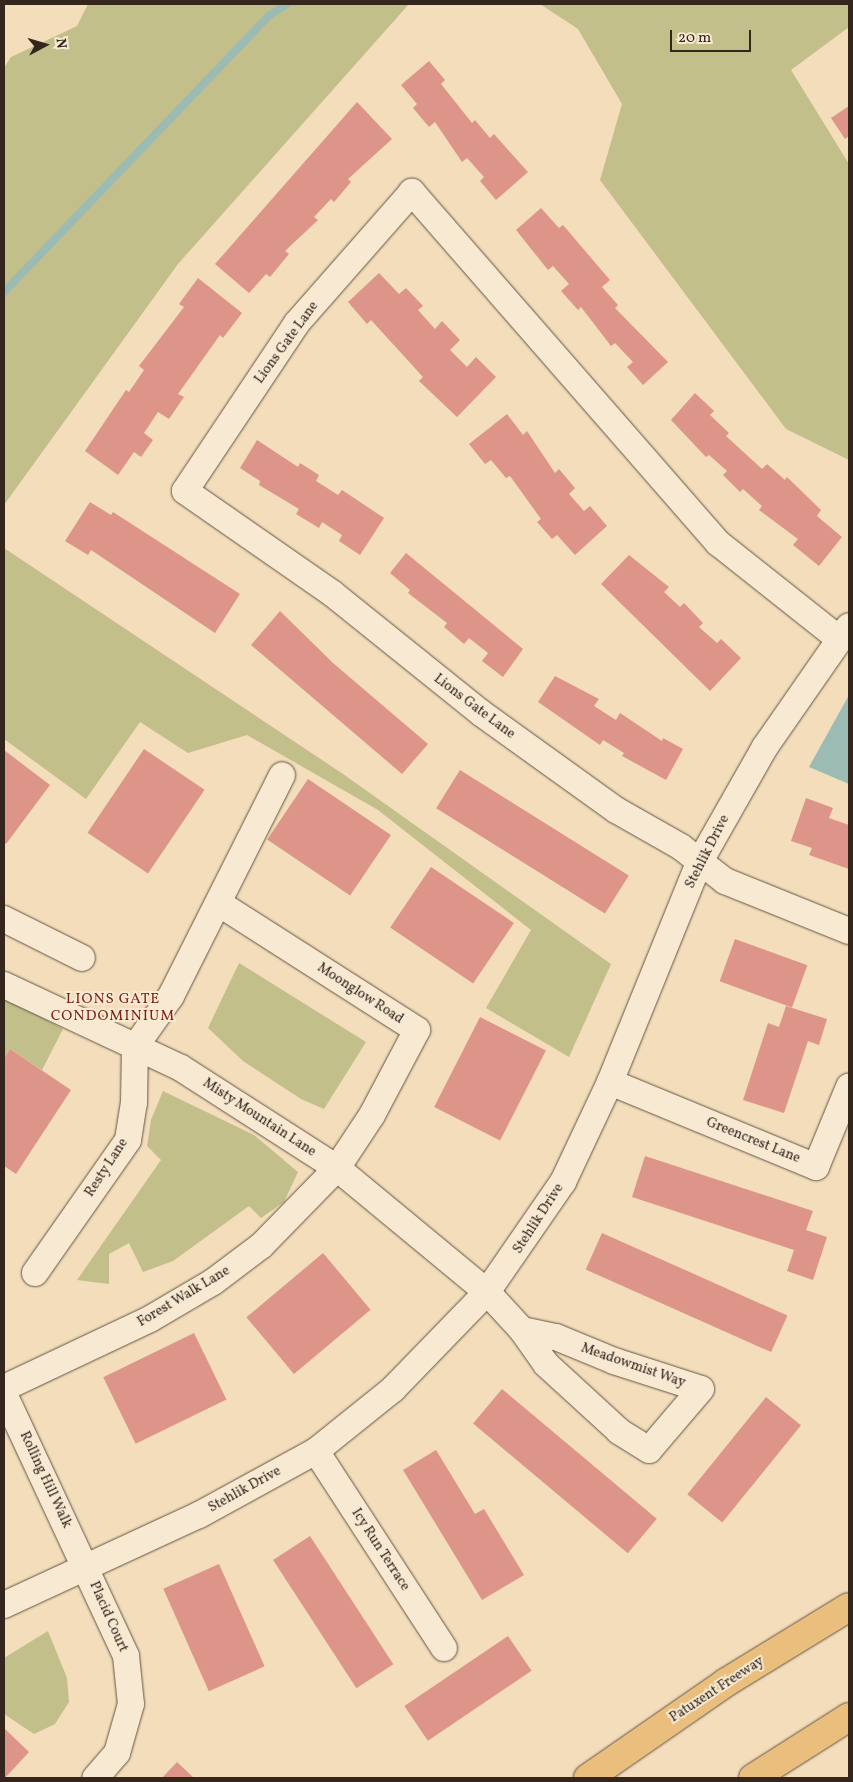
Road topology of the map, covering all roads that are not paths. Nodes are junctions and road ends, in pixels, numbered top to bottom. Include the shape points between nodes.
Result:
1 (844, 632) edge
2 (282, 775) dead end
3 (699, 863) junction
4 (220, 904) junction
5 (4, 919) edge
6 (849, 931) edge
7 (82, 958) dead end
8 (4, 985) edge
9 (135, 1047) junction
10 (610, 1082) junction
11 (849, 1087) edge
12 (337, 1168) junction
13 (35, 1273) dead end
14 (487, 1292) junction
15 (522, 1330) junction
16 (4, 1388) edge
17 (4, 1394) edge
18 (316, 1451) junction
19 (86, 1567) junction
20 (4, 1605) edge
21 (849, 1607) edge
22 (444, 1648) dead end
23 (849, 1717) edge
24 (95, 1778) edge
25 (588, 1778) edge
26 (752, 1778) edge

1 - 3 street, Stehlik Drive via 766,747
1 - 3 street, Lions Gate Lane via 718,544 412,192 297,323 185,491 333,594 502,728 616,810 681,847
2 - 4 street
3 - 6 street via 725,881
3 - 10 street, Stehlik Drive
4 - 9 street via 171,996
4 - 12 street, Moonglow Road via 417,1030 372,1115
5 - 7 street
8 - 9 street, Misty Mountain Lane
9 - 12 street, Misty Mountain Lane via 181,1068
9 - 13 street, Resty Lane via 134,1104 128,1140
10 - 11 street, Greencrest Lane via 816,1167
10 - 14 street, Stehlik Drive via 563,1182 523,1245
12 - 14 street, Misty Mountain Lane
12 - 16 street, Forest Walk Lane via 261,1246 213,1282 150,1319
14 - 15 street, Meadowmist Way
14 - 18 street, Stehlik Drive via 393,1389
15 - 15 street, Meadowmist Way via 556,1337 614,1362 700,1389 649,1450 619,1431 546,1364
17 - 19 street, Rolling Hill Walk
18 - 19 street, Stehlik Drive via 199,1515
18 - 22 street, Icy Run Terrace
19 - 20 street, Stehlik Drive
19 - 24 street, Placid Court via 126,1656 131,1704 117,1753
21 - 25 highway, Patuxent Freeway via 725,1683
23 - 26 highway

